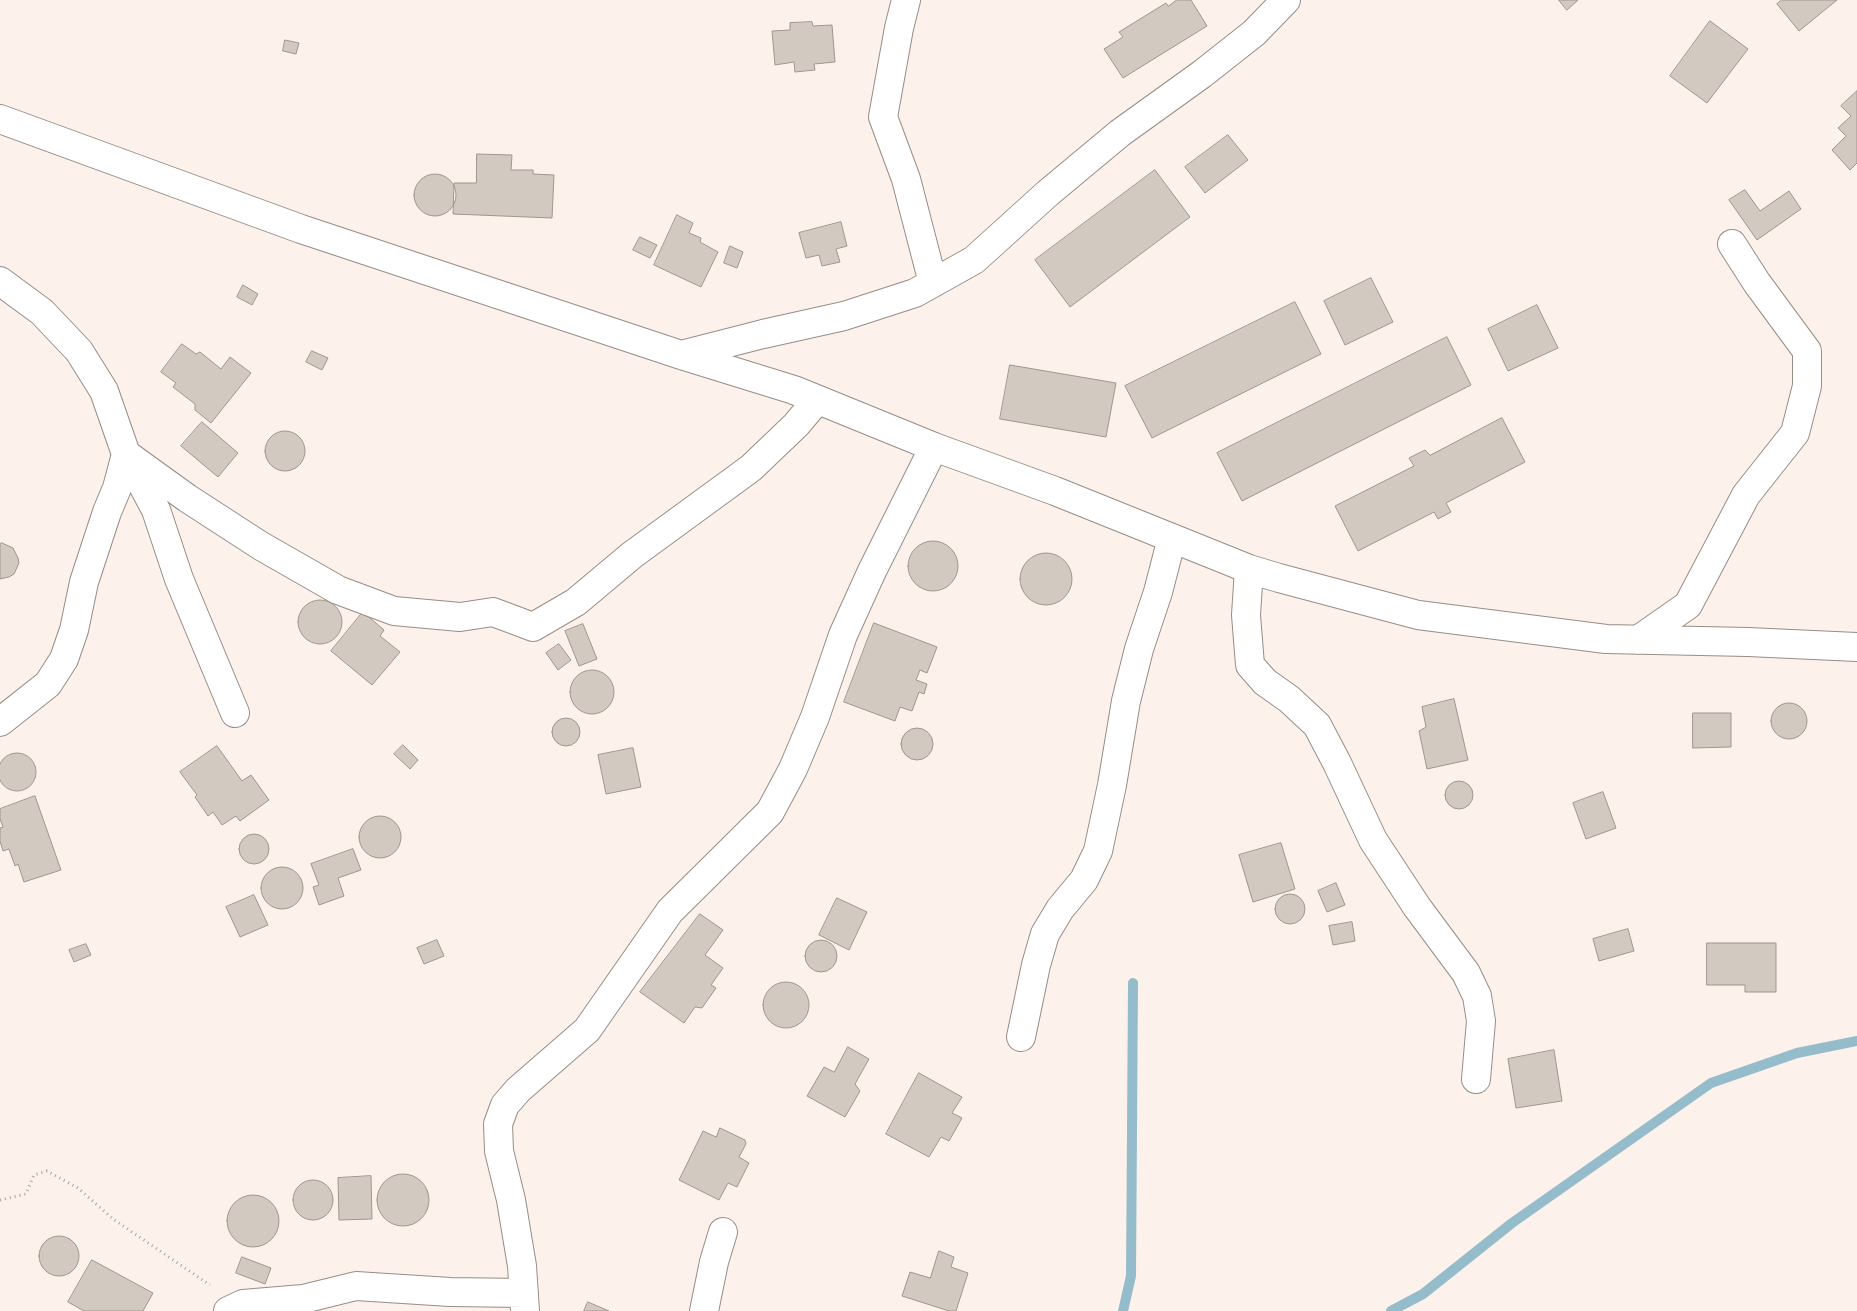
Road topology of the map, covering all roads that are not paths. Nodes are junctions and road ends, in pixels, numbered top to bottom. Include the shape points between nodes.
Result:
1 (906, 0) edge
2 (1286, 0) edge
3 (0, 118) edge
4 (1732, 244) dead end
5 (0, 281) edge
6 (933, 282) junction
7 (680, 355) junction
8 (817, 400) junction
9 (934, 446) junction
10 (126, 454) junction
11 (1172, 538) junction
12 (1249, 569) junction
13 (1638, 640) junction
14 (1857, 648) edge
15 (235, 712) dead end
16 (0, 722) edge
17 (1021, 1037) dead end
18 (1476, 1079) dead end
19 (724, 1232) dead end
20 (524, 1302) edge
21 (235, 1308) edge
22 (704, 1311) edge

1 - 6 street via 883,117 906,179
2 - 6 street via 1254,32 1120,133 1048,193 974,260
3 - 7 street via 300,229
4 - 13 street via 1756,283 1807,351 1807,386 1795,433 1746,495 1688,605
5 - 10 street via 42,312 79,351 104,392
6 - 7 street via 915,293 844,316
7 - 8 street
8 - 9 street
8 - 10 street via 751,468 576,602 533,627 493,612 460,617 394,611 338,590 261,546
9 - 11 street
9 - 20 street via 843,635 815,717 770,812 670,911 587,1030 505,1105 498,1124 499,1151 522,1266
10 - 15 street via 156,510 179,579
10 - 16 street via 84,582 64,659 48,684
11 - 12 street
11 - 17 street via 1126,701 1098,851 1084,880 1045,934
12 - 13 street via 1418,615 1606,639
12 - 18 street via 1246,615 1250,665 1265,682 1317,725 1373,840 1416,907 1466,973 1477,996 1481,1021
13 - 14 street
19 - 22 street
20 - 21 street via 450,1292 356,1286 302,1299

